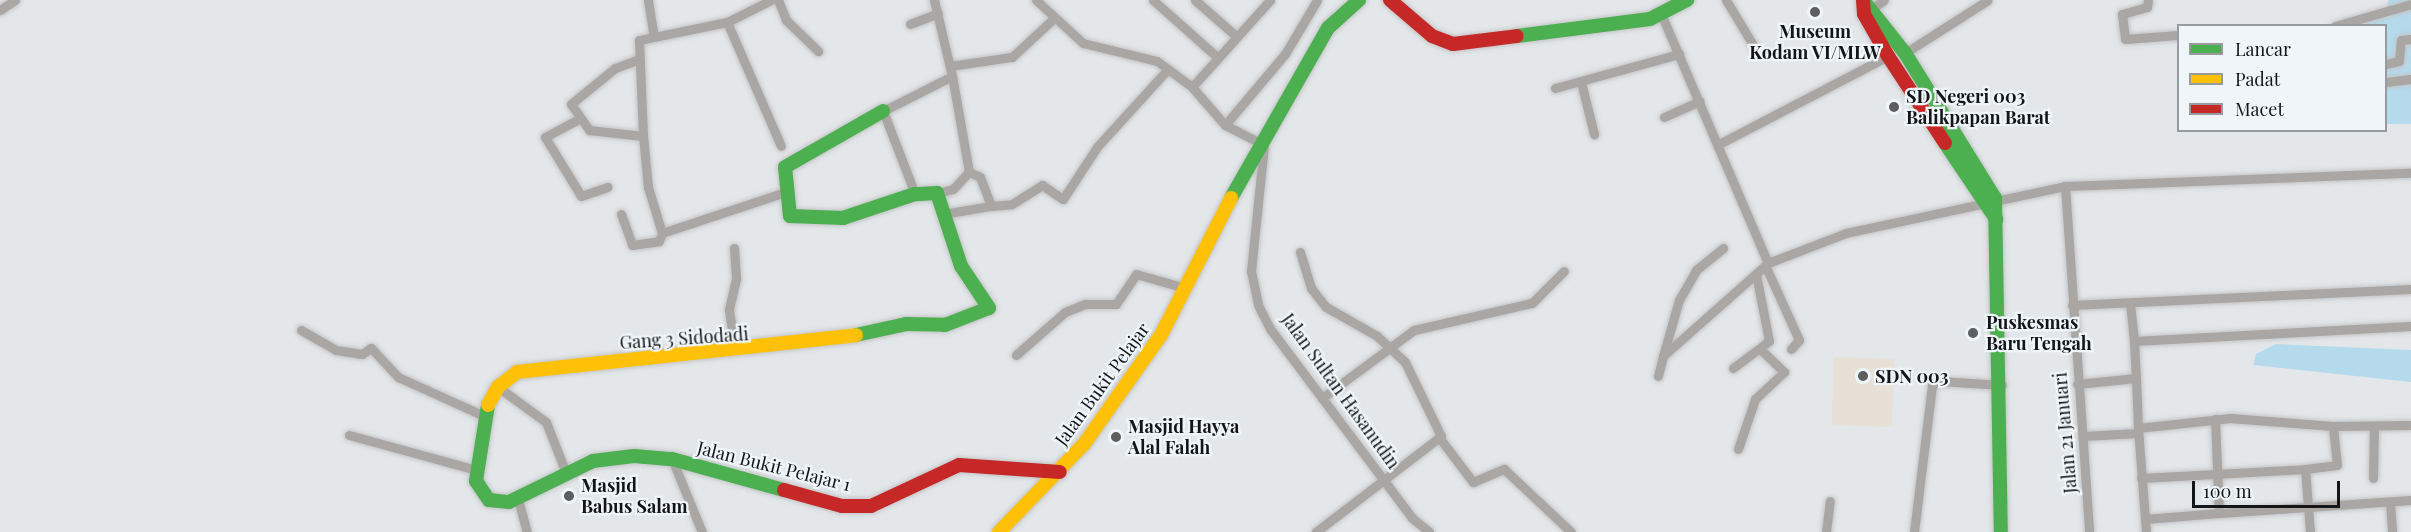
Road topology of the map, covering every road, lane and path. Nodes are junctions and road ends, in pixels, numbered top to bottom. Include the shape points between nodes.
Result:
1 (15, 0) edge
2 (648, 0) edge
3 (771, 0) edge
4 (778, 0) edge
5 (934, 0) edge
6 (1153, 0) edge
7 (1195, 0) edge
8 (1270, 0) edge
9 (1317, 0) edge
10 (1359, 0) edge
11 (1390, 0) edge
12 (1687, 0) edge
13 (1726, 0) edge
14 (1988, 0) edge
15 (2152, 1) edge
16 (1042, 3) edge
17 (1869, 4) edge
18 (2411, 4) edge
19 (0, 10) edge
20 (938, 13) junction
21 (1662, 16) junction
22 (1053, 19) junction
23 (727, 22) junction
24 (910, 24) dead end
25 (2342, 24) edge
26 (2177, 35) edge
27 (654, 36) junction
28 (1236, 36) junction
29 (2411, 39) edge
30 (1755, 48) dead end
31 (818, 51) dead end
32 (1905, 53) junction
33 (1679, 54) junction
34 (1888, 56) junction
35 (1216, 57) junction
36 (639, 59) junction
37 (2387, 64) edge
38 (1168, 69) junction
39 (951, 71) junction
40 (2411, 79) edge
41 (1581, 82) junction
42 (2387, 82) edge
43 (1192, 87) junction
44 (1555, 88) dead end
45 (1700, 101) junction
46 (883, 111) junction
47 (1664, 117) dead end
48 (577, 120) junction
49 (1225, 125) junction
50 (1594, 134) dead end
51 (643, 136) junction
52 (1719, 144) junction
53 (781, 146) dead end
54 (1264, 146) junction
55 (969, 172) junction
56 (2411, 173) edge
57 (2065, 186) junction
58 (607, 187) dead end
59 (785, 192) junction
60 (937, 193) junction
61 (915, 195) junction
62 (1995, 198) junction
63 (1981, 202) junction
64 (991, 206) junction
65 (621, 214) dead end
66 (943, 214) junction
67 (1996, 219) junction
68 (662, 233) junction
69 (734, 248) dead end
70 (1723, 248) dead end
71 (1300, 252) dead end
72 (1767, 264) junction
73 (1564, 271) dead end
74 (1756, 274) junction
75 (1182, 286) junction
76 (2411, 289) edge
77 (2130, 303) junction
78 (2072, 305) junction
79 (2411, 326) edge
80 (301, 330) dead end
81 (2134, 341) junction
82 (1390, 345) junction
83 (1760, 349) junction
84 (1791, 349) dead end
85 (735, 350) junction
86 (1016, 355) dead end
87 (1663, 356) junction
88 (1733, 368) dead end
89 (1658, 376) dead end
90 (2136, 378) junction
91 (2078, 384) junction
92 (2002, 385) junction
93 (498, 387) junction
94 (1322, 398) junction
95 (482, 415) junction
96 (2215, 419) junction
97 (2411, 425) edge
98 (2333, 426) junction
99 (2374, 426) junction
100 (2138, 431) junction
101 (349, 435) dead end
102 (2083, 436) junction
103 (1441, 440) junction
104 (1737, 449) dead end
105 (672, 459) junction
106 (473, 469) junction
107 (2305, 469) junction
108 (566, 472) junction
109 (1060, 472) junction
110 (2218, 474) junction
111 (1382, 478) junction
112 (2141, 478) junction
113 (2373, 478) dead end
114 (518, 499) junction
115 (2411, 500) edge
116 (1830, 501) dead end
117 (2390, 502) junction
118 (2308, 505) junction
119 (2219, 513) junction
120 (2145, 519) junction
121 (702, 530) edge
122 (527, 532) edge
123 (690, 532) edge
124 (999, 532) edge
125 (1316, 532) edge
126 (1429, 532) edge
127 (1571, 532) edge
128 (1826, 532) edge
129 (1914, 532) edge
130 (2001, 532) edge
131 (2089, 532) edge
132 (2146, 532) edge
133 (2310, 532) edge
134 (2392, 532) edge

1 - 19 street
2 - 27 street
3 - 23 street
4 - 31 street via 786,20
5 - 20 street
6 - 35 street
7 - 28 street
8 - 28 street
9 - 49 street via 1285,54
10 - 54 street, Jalan Sultan Hasanudin via 1328,28
11 - 21 street via 1432,36 1453,44
12 - 21 street
13 - 30 street
14 - 32 street
15 - 26 street via 2124,12 2125,39
16 - 22 street
17 - 32 street
17 - 34 street
18 - 25 street
20 - 24 street
20 - 39 street
21 - 33 street
22 - 38 street via 1083,43 1143,56
22 - 39 street via 1012,57
23 - 27 street
23 - 53 street
27 - 36 street via 639,40
28 - 35 street
29 - 37 street via 2401,40 2399,61
32 - 62 street
33 - 41 street
33 - 45 street
34 - 52 street
34 - 63 street
35 - 43 street
36 - 48 street via 615,68 572,102
36 - 51 street
38 - 43 street
38 - 64 street via 1092,153 1066,197 1057,200 1042,185 1012,204
39 - 46 street
39 - 55 street
40 - 42 street
41 - 44 street
41 - 50 street
43 - 49 street
45 - 47 street
45 - 52 street
46 - 59 street via 790,164 783,173
46 - 61 street
48 - 51 street via 589,130
48 - 58 street via 545,138 581,196
49 - 54 street
51 - 68 street via 648,187
52 - 72 street
54 - 75 street, Jalan Bukit Pelajar
54 - 94 street, Jalan Sultan Hasanudin via 1253,287 1271,330
55 - 60 street via 966,180
55 - 64 street via 983,182
56 - 57 street
57 - 62 street
57 - 78 street, Jalan 21 Januari
59 - 61 street via 794,220 843,218
59 - 68 street
60 - 61 street
60 - 66 street
62 - 63 street
62 - 67 street
63 - 67 street
63 - 72 street via 1846,233
64 - 66 street
65 - 68 street via 632,245 659,242
66 - 85 street, Gang 3 Sidodadi via 961,266 989,308 945,325 906,324 818,343
67 - 92 street
69 - 85 street via 736,279 729,310
70 - 87 street via 1696,270 1679,300
71 - 82 street via 1311,288 1326,307
72 - 74 street
72 - 84 street via 1798,337
73 - 82 street via 1532,303 1425,326
74 - 83 street via 1769,335
74 - 87 street
75 - 86 street via 1136,274 1116,304 1085,304 1065,312
75 - 109 street, Jalan Bukit Pelajar via 1161,335
76 - 77 street
77 - 78 street
77 - 81 street
78 - 91 street, Jalan 21 Januari
79 - 81 street
80 - 95 street via 336,350 362,354 371,348 398,377
81 - 90 street
82 - 94 street
82 - 103 street via 1414,378
83 - 88 street
83 - 104 street via 1784,372 1752,404
85 - 93 street, Gang 3 Sidodadi via 675,360 530,368
87 - 89 street
90 - 91 street
90 - 100 street
91 - 102 street, Jalan 21 Januari
92 - 129 street via 1932,385
92 - 130 street
93 - 95 street, Gang 3 Sidodadi
93 - 108 street via 546,422
94 - 111 street, Jalan Sultan Hasanudin
95 - 106 street, Gang 3 Sidodadi
96 - 98 street
96 - 100 street
96 - 110 street
97 - 99 street
98 - 99 street
98 - 107 street via 2337,465
99 - 113 street
100 - 102 street
100 - 112 street
101 - 106 street
102 - 131 street, Jalan 21 Januari
103 - 111 street
103 - 127 street via 1473,482 1504,469
105 - 108 street, Jalan Bukit Pelajar 1 via 592,461
105 - 109 street, Jalan Bukit Pelajar 1 via 842,506 886,503 959,465
105 - 121 street
106 - 114 street, Jalan Bukit Pelajar 1 via 483,495 497,503
107 - 110 street
107 - 118 street
108 - 114 street, Jalan Bukit Pelajar 1
109 - 124 street, Jalan Bukit Pelajar
110 - 112 street
110 - 119 street
111 - 125 street
111 - 126 street, Jalan Sultan Hasanudin
112 - 120 street
114 - 122 street
115 - 117 street
116 - 128 street
117 - 118 street
117 - 134 street
118 - 119 street
118 - 133 street
119 - 120 street
120 - 132 street
121 - 123 street

